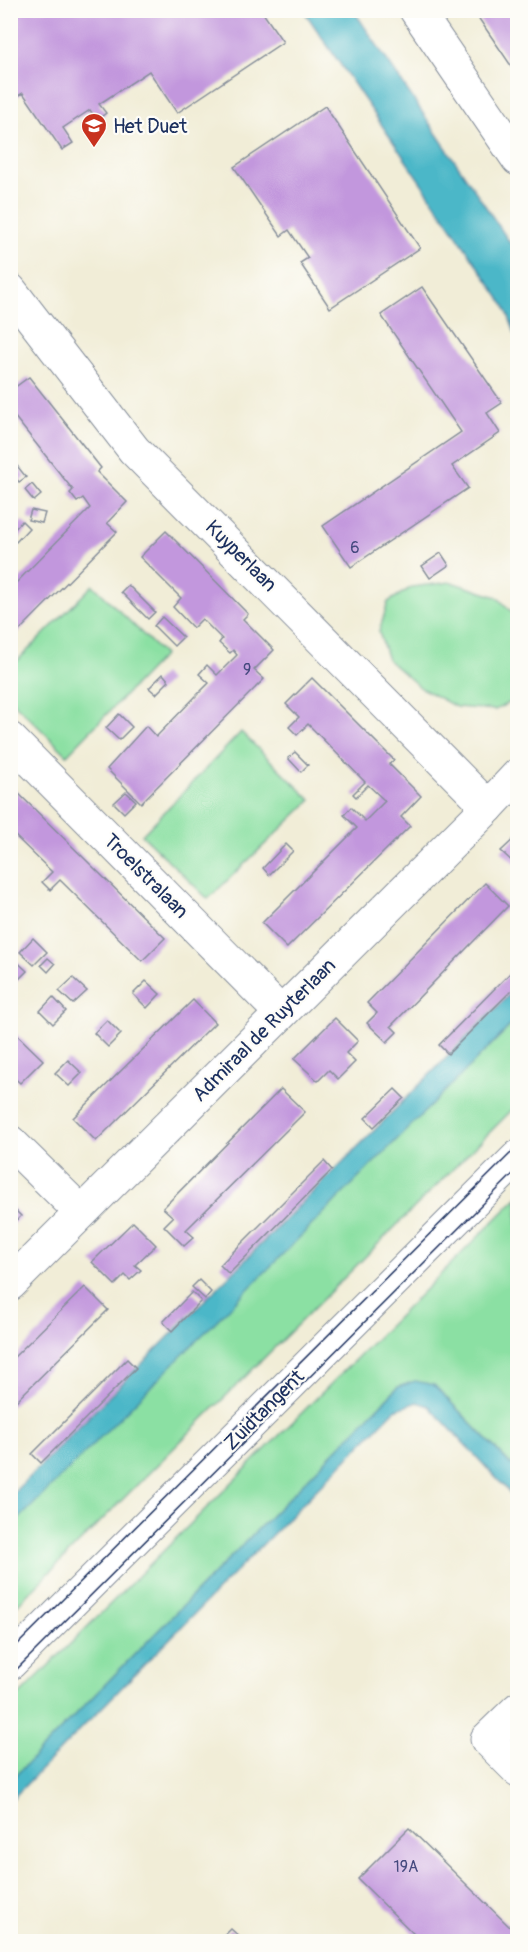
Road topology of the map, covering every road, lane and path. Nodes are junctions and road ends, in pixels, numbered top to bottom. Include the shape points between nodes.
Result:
1 (416, 10) edge
2 (518, 159) edge
3 (10, 290) edge
4 (10, 739) edge
5 (518, 776) edge
6 (488, 807) junction
7 (281, 1013) junction
8 (10, 1143) edge
9 (518, 1157) edge
10 (81, 1212) junction
11 (10, 1284) edge
12 (10, 1663) edge
13 (518, 1709) edge
14 (518, 1770) edge

1 - 2 street
3 - 6 street, Kuyperlaan via 134,450
4 - 7 street, Troelstralaan
5 - 6 street, Admiraal de Ruyterlaan
6 - 7 street, Admiraal de Ruyterlaan
7 - 10 street, Admiraal de Ruyterlaan
8 - 10 street
9 - 12 street, Zuidtangent
10 - 11 street, Admiraal de Ruyterlaan
13 - 14 street via 487,1739

